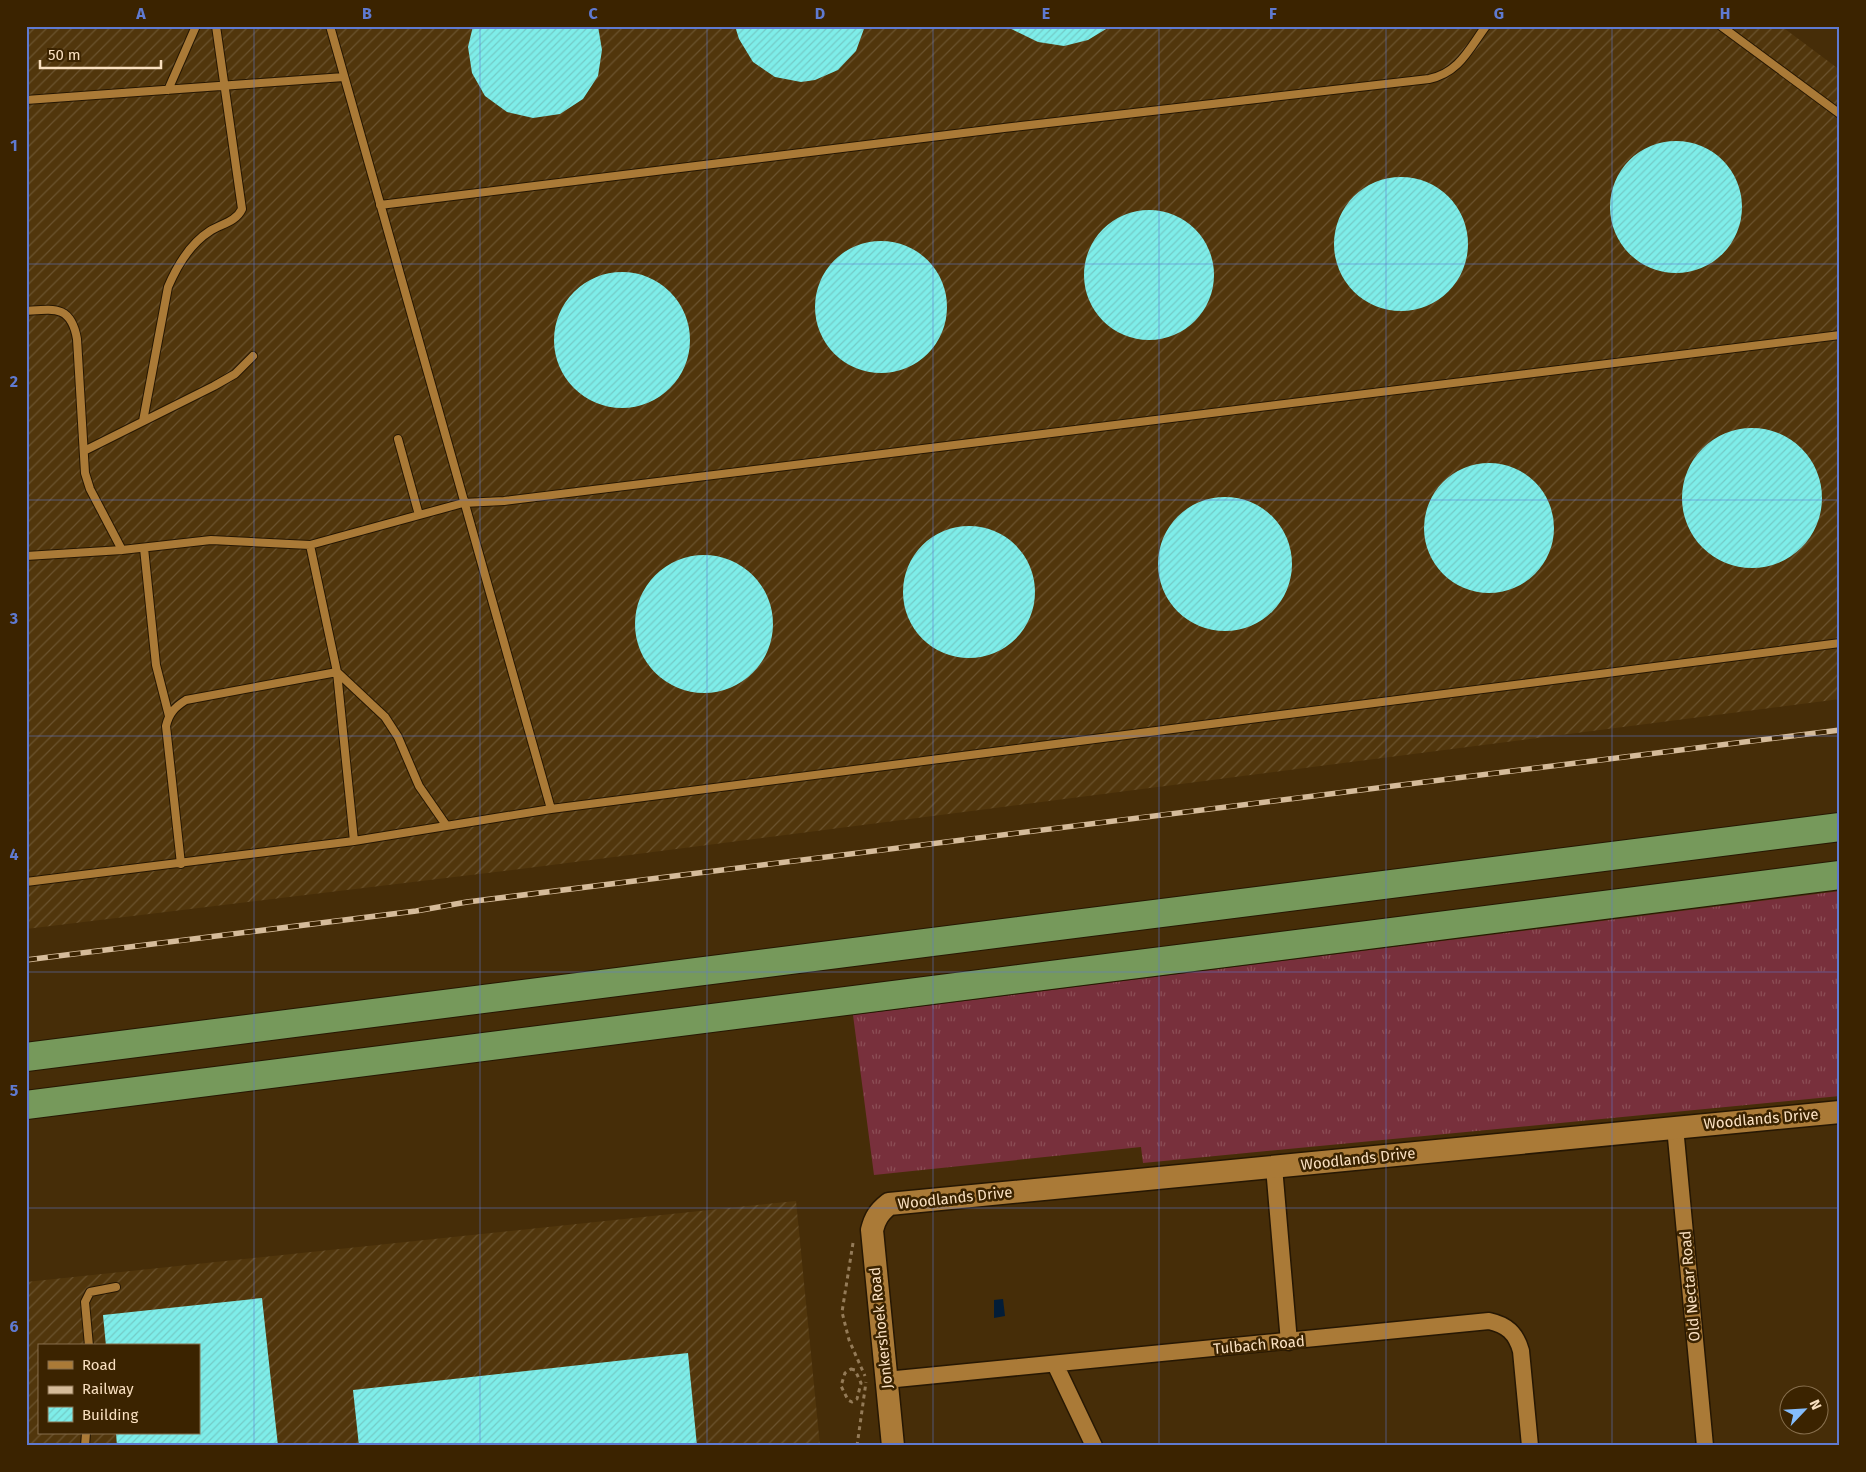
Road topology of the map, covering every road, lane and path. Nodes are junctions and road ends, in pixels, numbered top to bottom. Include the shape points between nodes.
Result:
1 (196, 26) edge
2 (216, 26) edge
3 (330, 26) edge
4 (1486, 26) edge
5 (1721, 26) edge
6 (344, 77) junction
7 (225, 86) junction
8 (168, 90) junction
9 (26, 100) edge
10 (1840, 114) edge
11 (380, 205) junction
12 (26, 312) edge
13 (1840, 334) edge
14 (253, 356) dead end
15 (143, 421) junction
16 (398, 439) dead end
17 (84, 451) junction
18 (463, 503) junction
19 (419, 515) junction
20 (310, 545) junction
21 (144, 548) junction
22 (122, 550) junction
23 (26, 556) edge
24 (1840, 643) edge
25 (337, 672) junction
26 (169, 716) junction
27 (551, 809) junction
28 (446, 825) junction
29 (1840, 826) edge
30 (354, 841) junction
31 (181, 864) junction
32 (1840, 875) edge
33 (26, 882) edge
34 (26, 1058) edge
35 (26, 1105) edge
36 (1840, 1112) edge
37 (1675, 1127) junction
38 (1274, 1167) junction
39 (879, 1212) joint
40 (855, 1239) dead end
41 (116, 1287) dead end
42 (1289, 1342) junction
43 (89, 1344) edge
44 (1055, 1364) junction
45 (886, 1380) junction
46 (861, 1383) joint
47 (857, 1446) edge
48 (893, 1446) edge
49 (1094, 1446) edge
50 (1530, 1446) edge
51 (1705, 1446) edge

1 - 8 lane
2 - 7 lane
3 - 6 lane
4 - 11 lane via 1456,67 1428,79
5 - 10 lane
6 - 7 lane
6 - 11 lane
7 - 8 lane
7 - 15 lane via 242,209 236,218 201,239 176,270 168,286
8 - 9 lane
11 - 18 lane
12 - 17 lane via 56,310 63,312 73,324 77,339
13 - 18 lane via 514,500
14 - 15 lane via 235,374
15 - 17 lane
16 - 19 lane
17 - 22 lane via 87,481
18 - 19 lane
18 - 27 lane
19 - 20 lane
20 - 21 lane via 211,540
20 - 25 lane
21 - 22 lane
21 - 26 lane via 156,665
22 - 23 lane
24 - 27 lane
25 - 26 lane via 186,700
25 - 28 lane via 385,718 398,737 419,786
25 - 30 lane
26 - 31 lane via 166,726
27 - 28 lane
28 - 30 lane
29 - 34 highway
30 - 31 lane
31 - 33 lane
32 - 35 highway
36 - 37 street, Woodlands Drive
37 - 38 street, Woodlands Drive
37 - 51 street, Old Nectar Road
38 - 39 street, Woodlands Drive via 902,1202 889,1204
38 - 42 street
39 - 45 street, Jonkershoek Road via 872,1230
40 - 47 path via 842,1312 848,1340 861,1364 866,1383
41 - 43 lane via 90,1292 85,1302
42 - 44 street, Tulbach Road
42 - 50 street, Tulbach Road via 1489,1321 1506,1326 1517,1338 1521,1351
44 - 45 street, Tulbach Road
44 - 49 street
45 - 48 street, Jonkershoek Road
46 - 46 path via 855,1370 845,1373 841,1386 848,1400 857,1399

